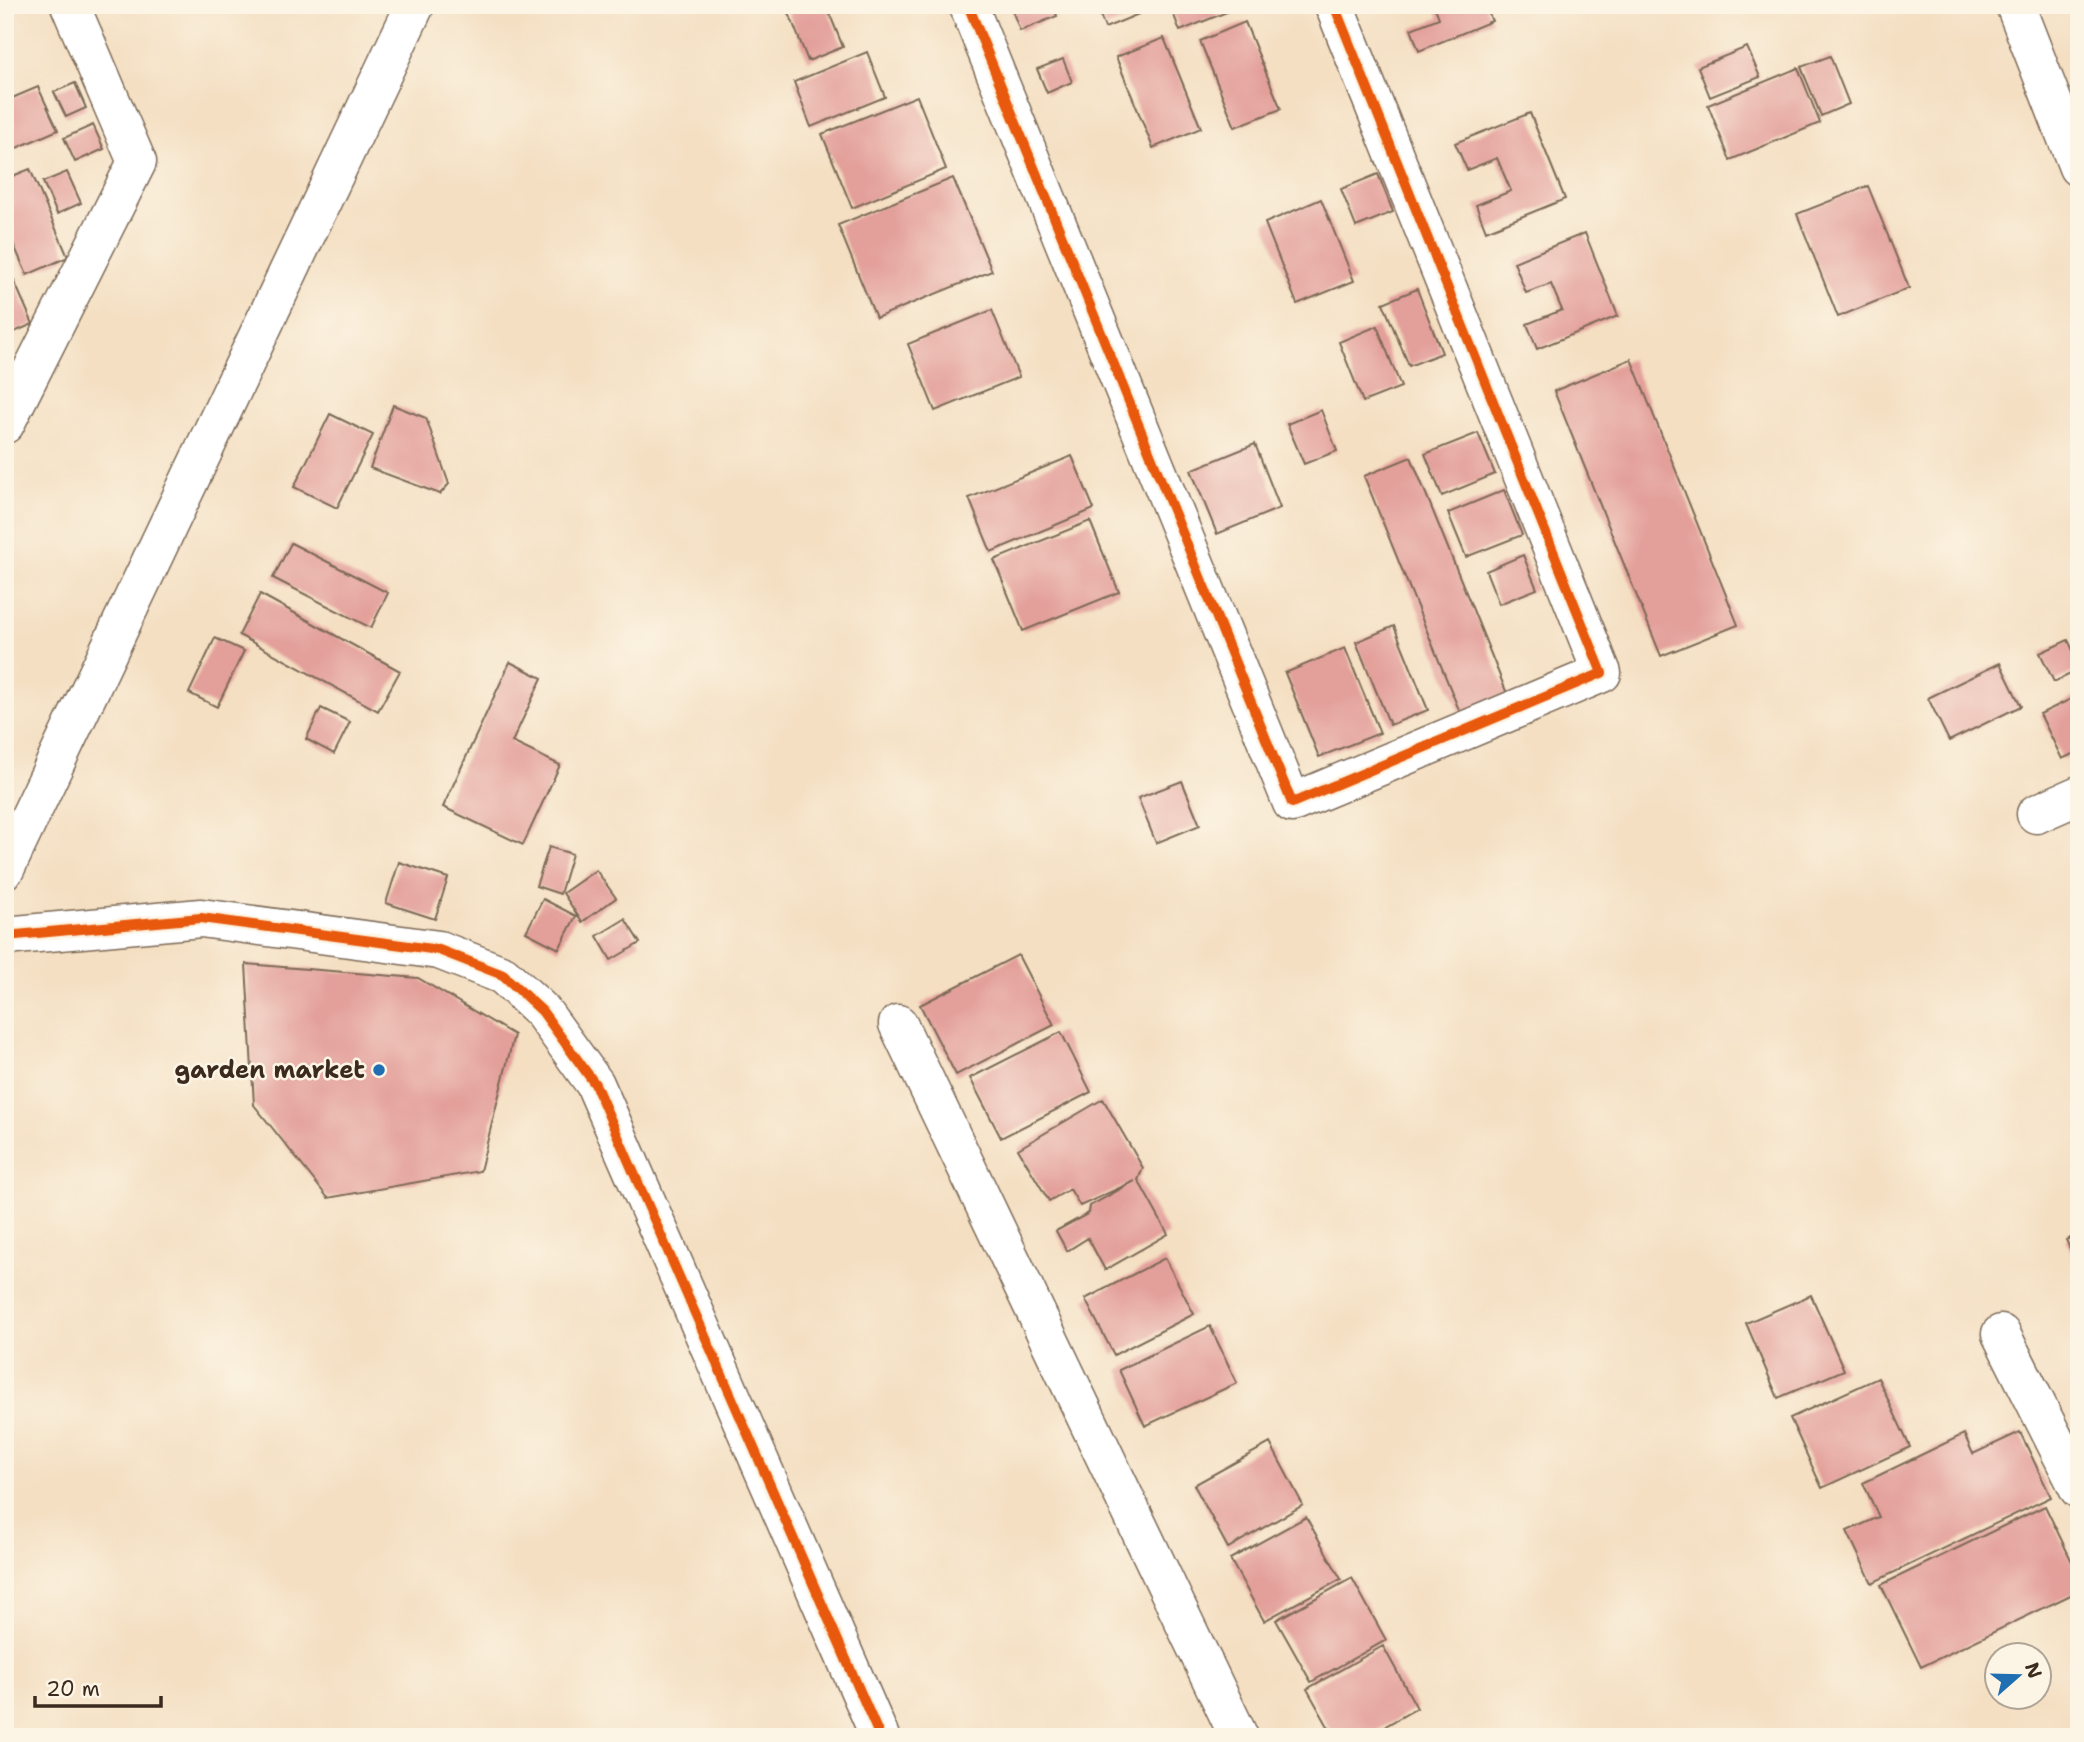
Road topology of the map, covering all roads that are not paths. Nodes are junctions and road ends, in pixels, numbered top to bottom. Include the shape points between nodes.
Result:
1 (70, 5) edge
2 (415, 5) edge
3 (968, 5) edge
4 (1334, 5) edge
5 (2015, 5) edge
6 (2078, 167) edge
7 (5, 424) edge
8 (2079, 795) edge
9 (2036, 814) dead end
10 (5, 869) edge
11 (5, 936) edge
12 (898, 1024) dead end
13 (2001, 1334) dead end
14 (2079, 1489) edge
15 (880, 1737) edge
16 (1239, 1737) edge

1 - 7 street via 137,162
2 - 10 street
3 - 4 street via 1292,803 1602,673
5 - 6 street
8 - 9 street
11 - 15 street via 201,918 439,950 503,975 542,1011 594,1084
12 - 16 street
13 - 14 street

